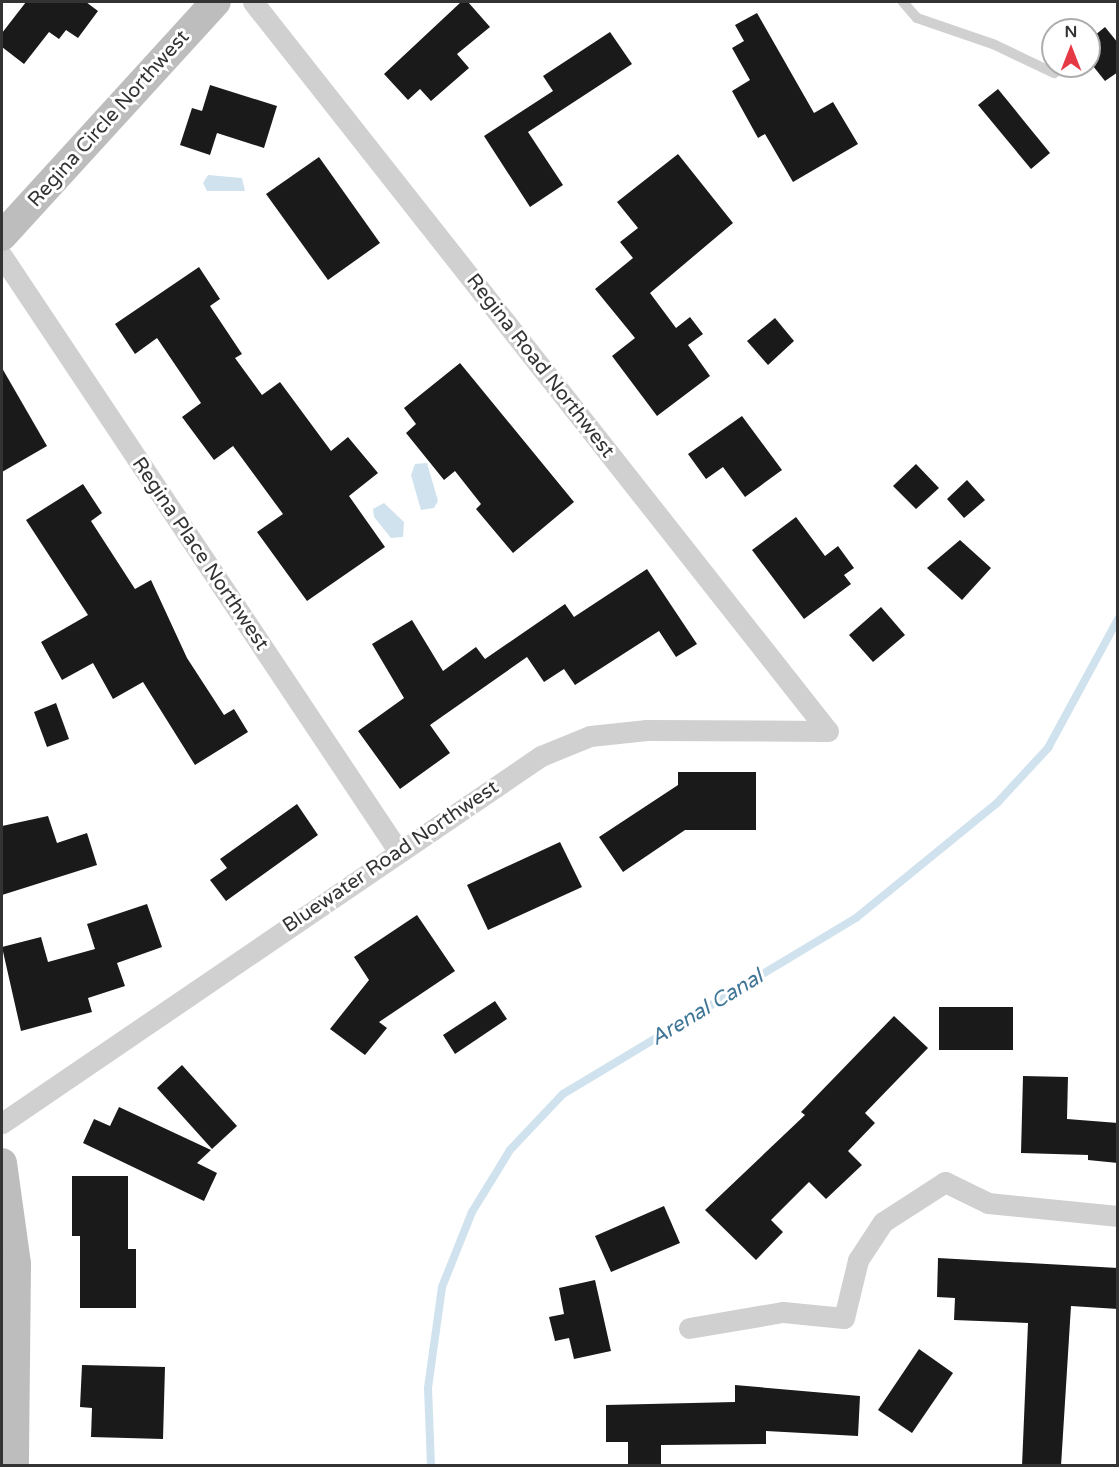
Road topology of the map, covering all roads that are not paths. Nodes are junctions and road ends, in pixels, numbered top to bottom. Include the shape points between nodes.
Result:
1 (216, 2) edge
2 (253, 2) edge
3 (903, 2) edge
4 (1041, 67) edge
5 (2, 236) edge
6 (2, 256) edge
7 (828, 731) joint
8 (399, 852) junction
9 (2, 1123) edge
10 (2, 1163) edge
11 (1118, 1216) edge
12 (689, 1328) dead end
13 (14, 1466) edge

1 - 5 street, Regina Circle Northwest
2 - 7 street, Regina Road Northwest
3 - 4 lane via 917,18 993,44
6 - 8 street, Regina Place Northwest
7 - 8 street, Bluewater Road Northwest via 648,730 590,736 541,756
8 - 9 street, Bluewater Road Northwest
10 - 13 street via 16,1264
11 - 12 street via 988,1203 945,1182 883,1222 858,1260 844,1318 783,1311

